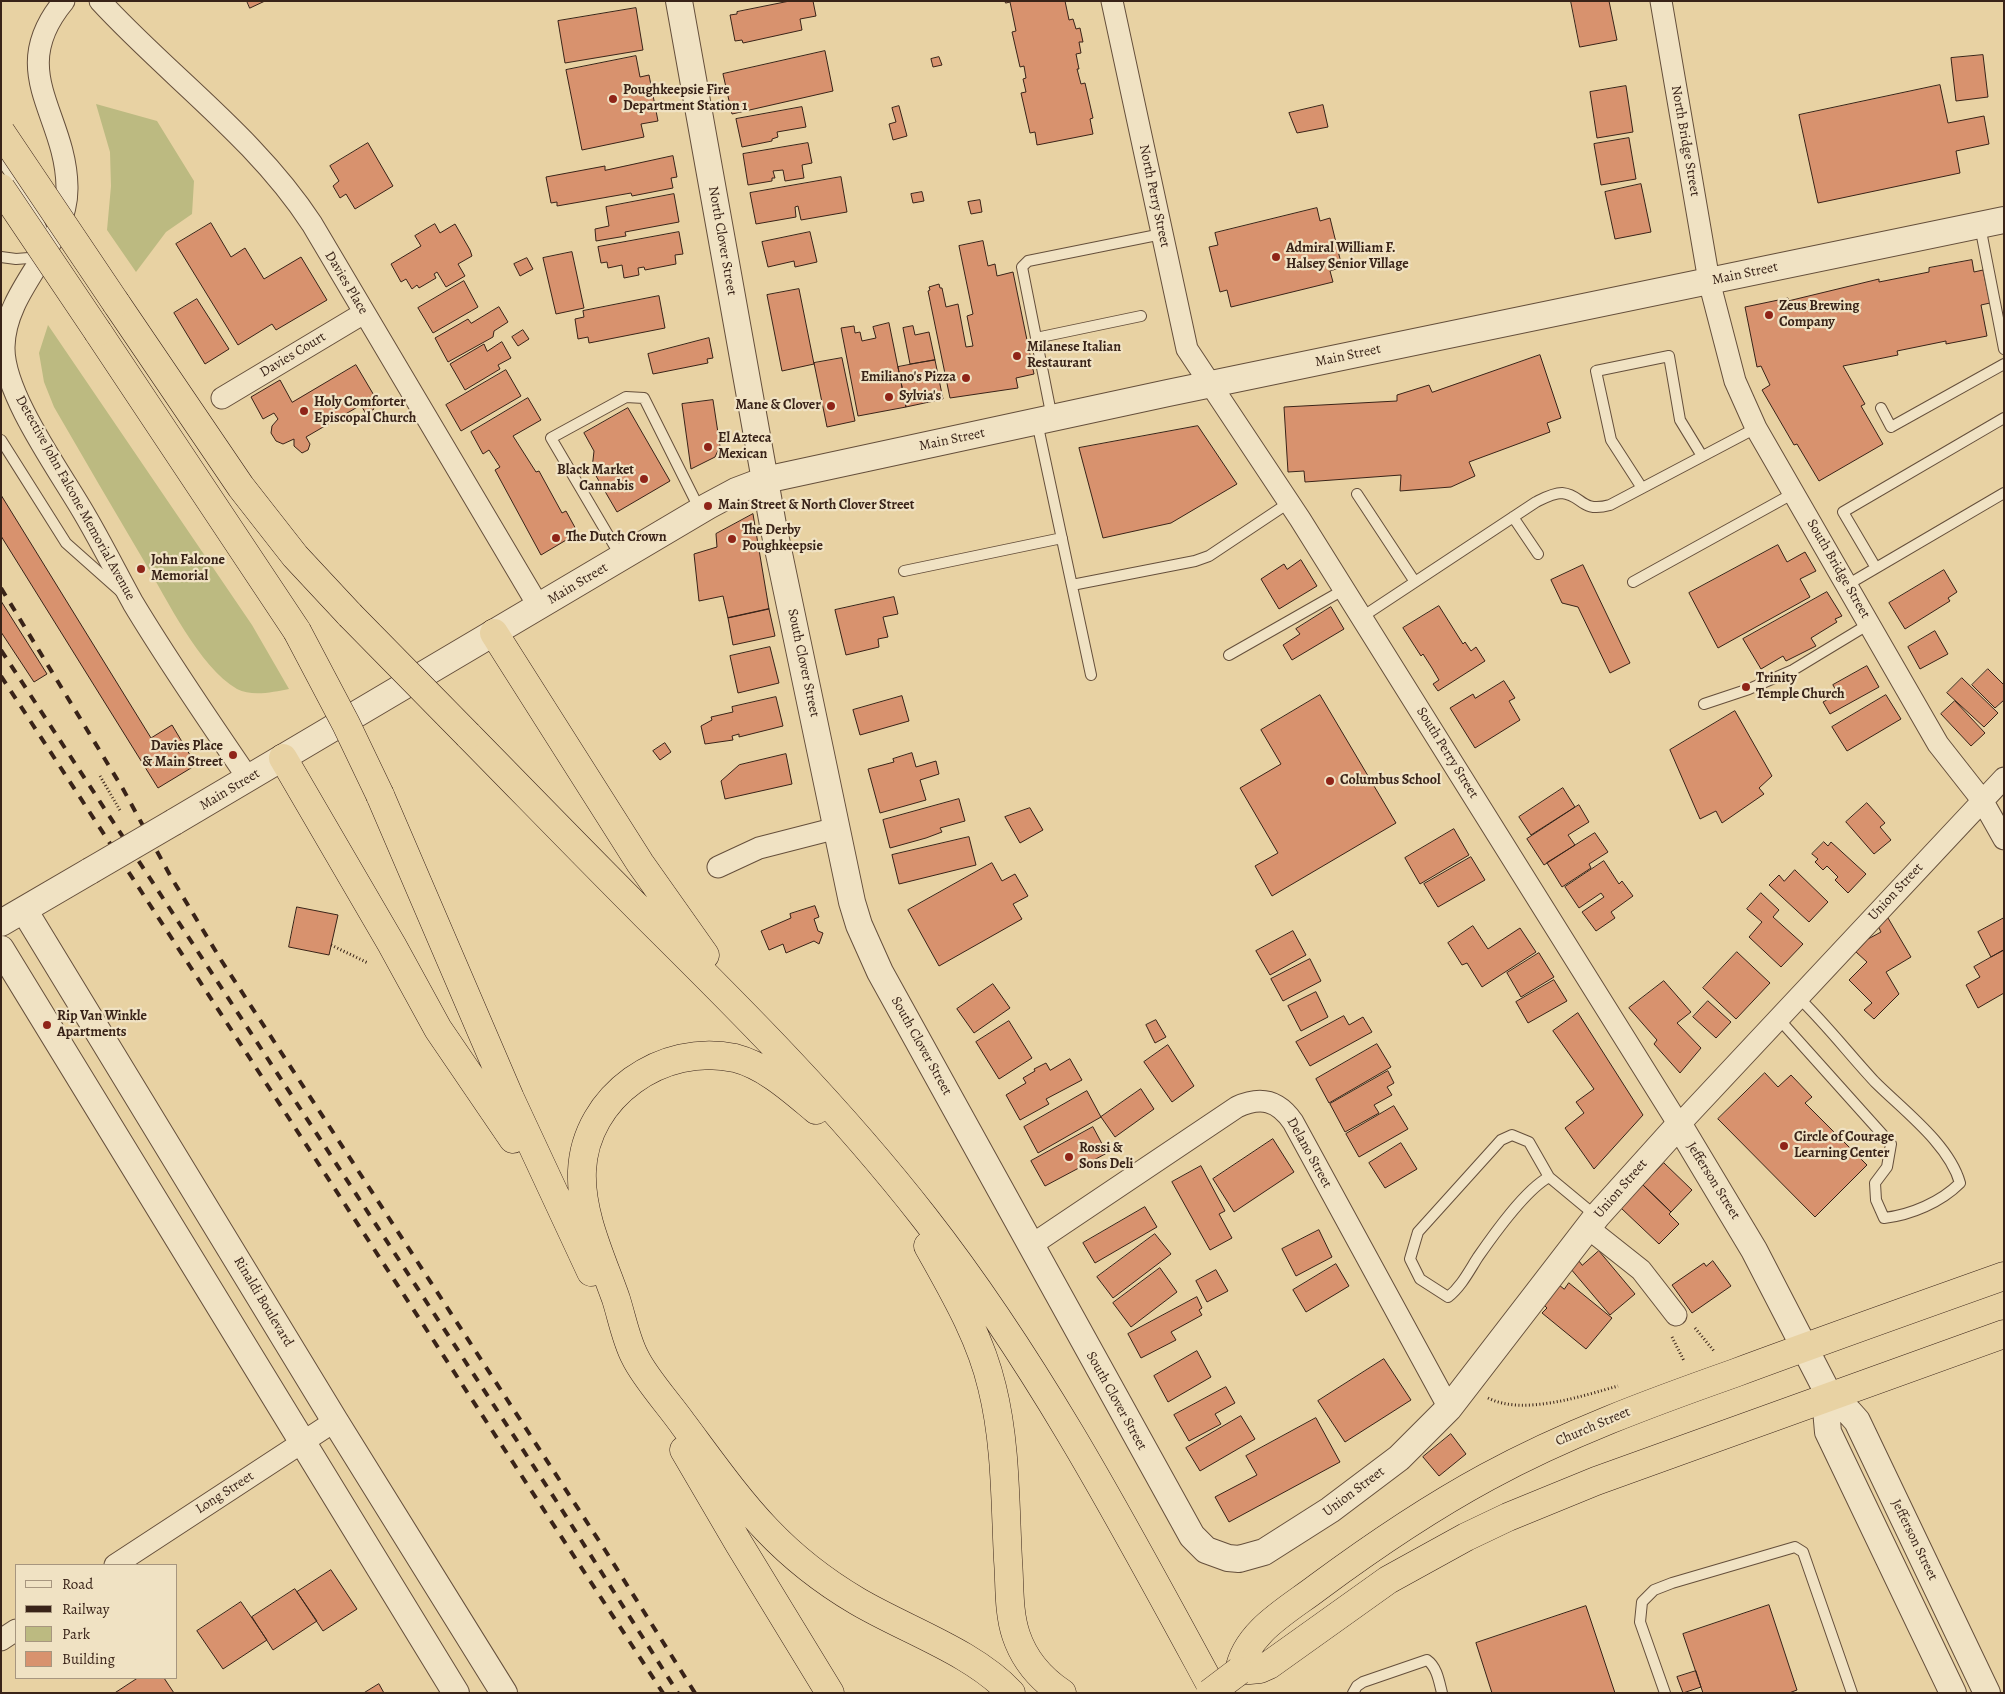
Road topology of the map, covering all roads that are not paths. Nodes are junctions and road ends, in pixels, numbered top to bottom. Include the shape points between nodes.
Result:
1 (64, 1) edge
2 (100, 1) edge
3 (679, 1) edge
4 (1112, 1) edge
5 (1661, 1) edge
6 (1, 132) edge
7 (1, 160) edge
8 (1, 188) edge
9 (1992, 222) edge
10 (1162, 234) junction
11 (45, 254) junction
12 (1, 257) edge
13 (1709, 281) junction
14 (364, 313) junction
15 (1141, 316) dead end
16 (1036, 338) junction
17 (4, 340) edge
18 (2004, 349) edge
19 (2004, 364) edge
20 (1211, 385) junction
21 (222, 398) dead end
22 (1881, 408) dead end
23 (2004, 418) edge
24 (1045, 420) junction
25 (1756, 428) junction
26 (1, 440) edge
27 (1702, 456) junction
28 (765, 480) junction
29 (1642, 488) junction
30 (1794, 493) junction
31 (1357, 494) dead end
32 (2004, 494) edge
33 (1290, 502) junction
34 (701, 511) junction
35 (1513, 516) junction
36 (1062, 538) junction
37 (1538, 554) dead end
38 (622, 558) junction
39 (1876, 568) junction
40 (904, 571) dead end
41 (1415, 582) junction
42 (1633, 582) dead end
43 (1072, 585) junction
44 (1847, 585) junction
45 (1345, 589) junction
46 (134, 604) junction
47 (539, 607) junction
48 (1362, 617) junction
49 (1869, 624) junction
50 (494, 633) junction
51 (1229, 655) dead end
52 (1091, 675) dead end
53 (1704, 704) dead end
54 (283, 758) junction
55 (248, 778) junction
56 (2004, 778) edge
57 (1982, 800) junction
58 (837, 828) junction
59 (2004, 839) edge
60 (718, 868) dead end
61 (24, 910) junction
62 (1, 923) edge
63 (1, 949) edge
64 (1798, 997) junction
65 (1778, 1018) junction
66 (773, 1043) junction
67 (1679, 1125) junction
68 (876, 1158) junction
69 (1549, 1177) junction
70 (893, 1179) junction
71 (567, 1222) junction
72 (1592, 1222) junction
73 (1030, 1246) junction
74 (2004, 1276) edge
75 (1683, 1318) road end
76 (2004, 1334) edge
77 (1805, 1347) junction
78 (635, 1358) junction
79 (1830, 1397) junction
80 (1448, 1408) junction
81 (335, 1421) junction
82 (302, 1442) junction
83 (1217, 1555) joint
84 (117, 1564) edge
85 (15, 1631) edge
86 (1, 1640) edge
87 (1238, 1671) junction
88 (1974, 1688) edge
89 (456, 1693) edge
90 (504, 1693) edge
91 (830, 1693) edge
92 (1011, 1693) edge
93 (1062, 1693) edge
94 (1210, 1693) edge
95 (1215, 1693) edge
96 (1353, 1693) edge
97 (1442, 1693) edge
98 (1666, 1693) edge
99 (1852, 1693) edge

1 - 11 street, Detective John Falcone Memorial Avenue via 42,35 37,58 40,81 64,160 67,187 64,215
2 - 14 street, Davies Place via 287,188
3 - 28 street, North Clover Street
4 - 10 street, North Perry Street
5 - 13 street, North Bridge Street
6 - 66 highway, bridge via 241,488 295,556
7 - 11 lane via 36,213 43,231
8 - 71 highway, bridge via 297,631 380,795 506,1089
9 - 13 street, Main Street
9 - 18 lane
10 - 16 lane via 1028,261 1022,267
10 - 20 street, North Perry Street via 1187,349
11 - 12 lane via 16,259
11 - 17 street, Detective John Falcone Memorial Avenue via 13,310
13 - 20 street, Main Street
13 - 25 street, South Bridge Street via 1735,381
14 - 21 street, Davies Court
14 - 47 street, Davies Place
15 - 16 lane
16 - 24 lane
17 - 46 street, Detective John Falcone Memorial Avenue via 5,363 17,398
19 - 22 lane via 1891,427
20 - 24 street, Main Street
20 - 33 street, South Perry Street
23 - 39 lane via 1843,512
24 - 28 street, Main Street
24 - 36 lane
25 - 27 lane
25 - 30 street, South Bridge Street
26 - 46 lane via 66,543
27 - 29 lane
27 - 29 lane via 1680,420 1669,356 1596,371 1611,440
28 - 34 street, Main Street via 736,491
28 - 58 street, South Clover Street
29 - 35 lane via 1610,505 1596,508 1569,495 1555,494
30 - 42 lane
30 - 44 street, South Bridge Street
31 - 41 lane
32 - 39 lane
33 - 43 lane via 1209,556
33 - 45 street, South Perry Street
34 - 38 street, Main Street
34 - 38 lane via 644,398 626,397 551,438
35 - 37 lane
35 - 41 lane
36 - 40 lane
36 - 43 lane
38 - 47 street, Main Street
39 - 44 lane
41 - 48 lane
43 - 52 lane
44 - 49 street, South Bridge Street
45 - 48 street, South Perry Street
45 - 51 lane
46 - 55 street, Detective John Falcone Memorial Avenue
47 - 50 street, Main Street
48 - 67 street, South Perry Street
49 - 53 lane via 1793,670
49 - 57 street, South Bridge Street via 1938,744
50 - 54 street, Main Street
50 - 66 highway via 654,885
54 - 55 street, Main Street
54 - 71 highway via 438,1029
55 - 61 street, Main Street, bridge
56 - 57 street, Union Street
57 - 59 street, South Bridge Street
57 - 64 street, Union Street
58 - 60 street via 759,848
58 - 73 street, South Clover Street via 852,902 869,950
61 - 62 street, Main Street
61 - 81 street, Rinaldi Boulevard
63 - 82 street
64 - 65 street, Union Street
64 - 65 lane via 1943,1151 1955,1166 1960,1183 1939,1199 1900,1216 1884,1218 1876,1200 1875,1183 1887,1167 1891,1144
65 - 67 street, Union Street
66 - 68 highway
67 - 72 street, Union Street
67 - 77 street, Jefferson Street via 1739,1222
68 - 70 highway
68 - 78 highway via 771,1075 736,1058 679,1058 629,1081 596,1121 584,1153 582,1184 586,1211
69 - 69 lane via 1536,1184 1483,1250 1456,1291 1448,1297 1420,1280 1410,1259 1418,1232 1501,1140 1512,1135 1529,1142
69 - 72 lane
70 - 93 highway via 983,1355 1001,1441 1013,1623 1032,1665
70 - 95 highway via 948,1249 1025,1360 1111,1503
71 - 78 highway
72 - 75 street via 1641,1270
72 - 80 street, Union Street
73 - 80 street, Delano Street via 1237,1107 1257,1100 1277,1104 1293,1122
73 - 83 street, South Clover Street via 1186,1528 1199,1544
74 - 77 highway, Church Street
76 - 79 highway
77 - 79 street, Jefferson Street
77 - 87 highway, Church Street via 1600,1424 1525,1458 1452,1497 1382,1540 1282,1615 1251,1641
78 - 91 highway via 720,1514
78 - 92 highway via 746,1508 788,1552 859,1602 980,1666
79 - 87 highway via 1604,1478 1466,1536 1388,1580 1269,1665
79 - 88 street, Jefferson Street via 1857,1421
80 - 83 street, Union Street via 1418,1441 1378,1476 1305,1527 1251,1556 1239,1559
81 - 82 street, Long Street
81 - 90 street, Rinaldi Boulevard
82 - 84 street, Long Street
82 - 89 street
85 - 86 street
87 - 94 highway, bridge
96 - 97 lane via 1363,1682 1426,1660 1435,1670
98 - 99 lane via 1640,1622 1642,1602 1654,1590 1672,1583 1795,1547 1803,1552

